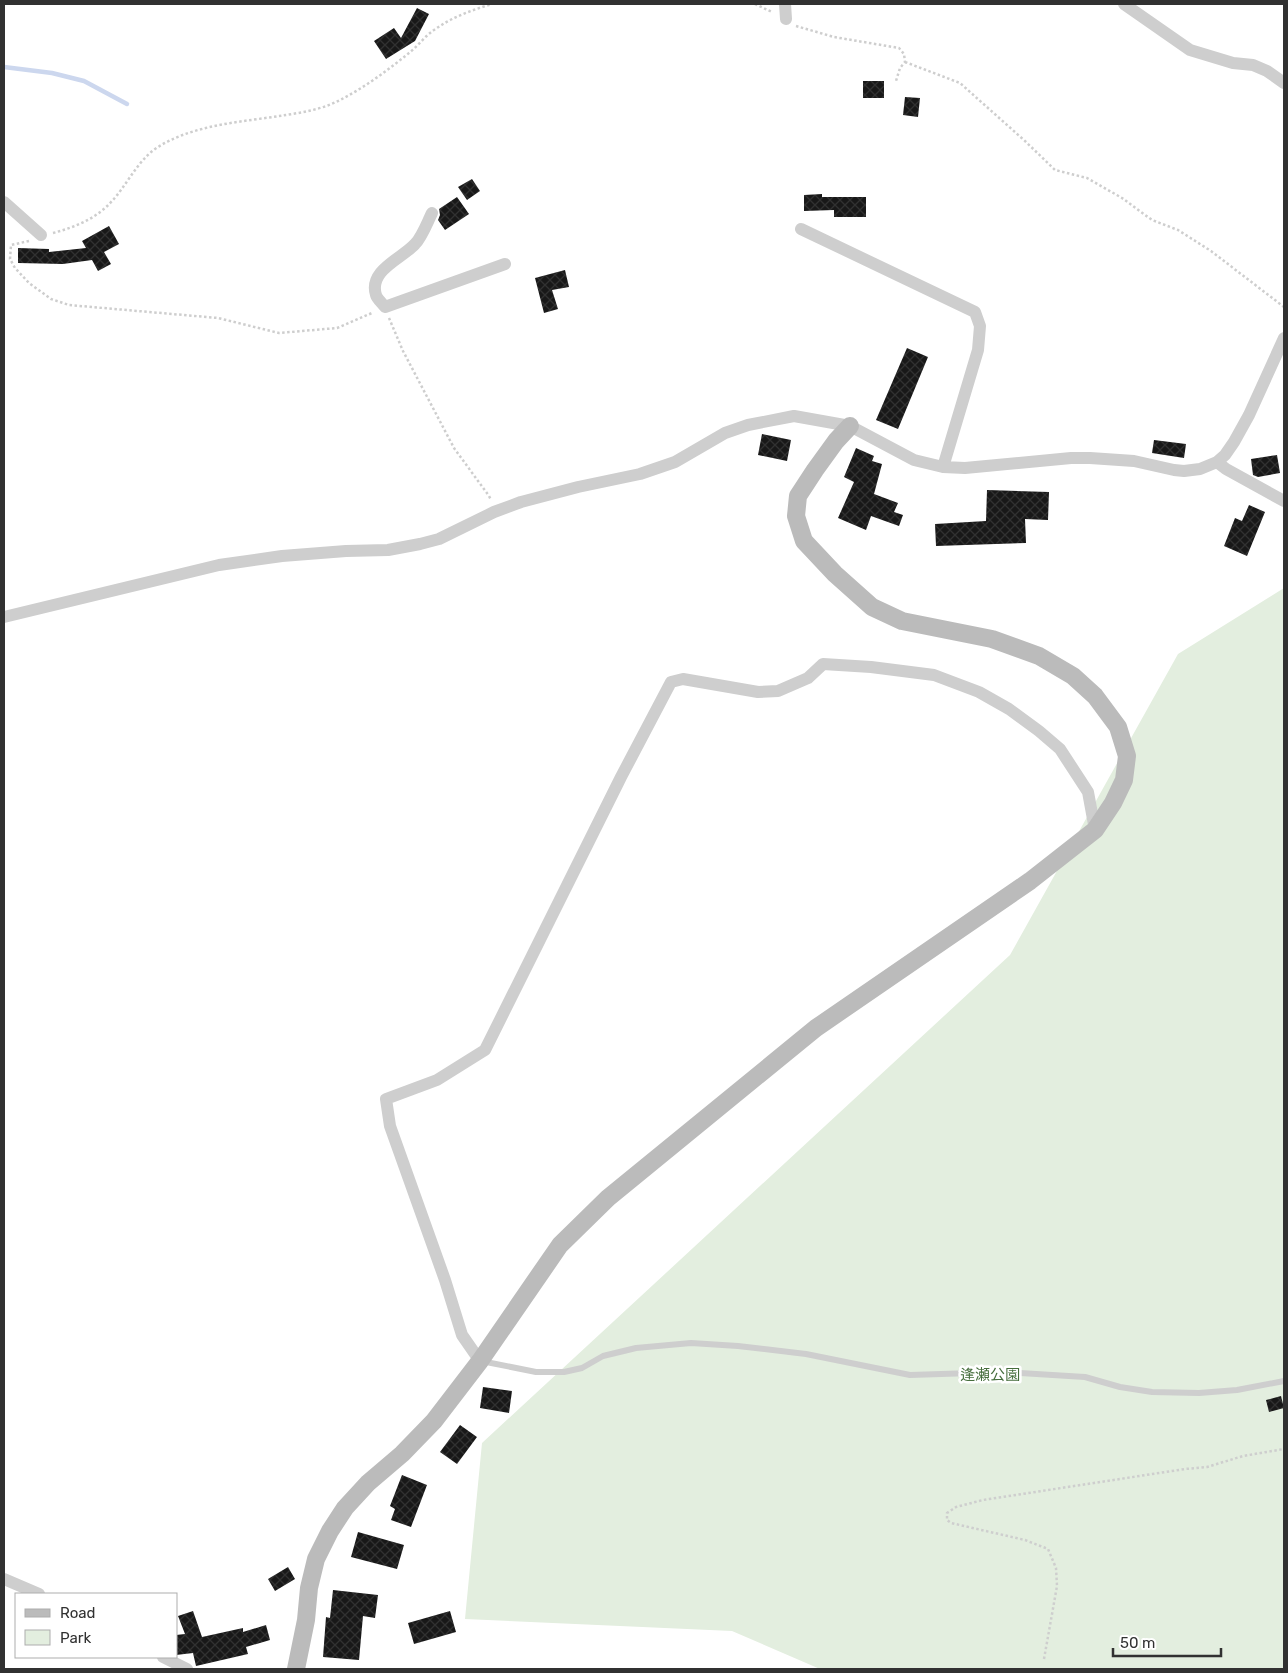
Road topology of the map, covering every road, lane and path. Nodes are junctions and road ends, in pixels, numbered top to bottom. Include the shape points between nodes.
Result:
1 (492, 4) edge
2 (786, 4) edge
3 (1124, 4) edge
4 (786, 19) joint
5 (905, 62) junction
6 (896, 81) dead end
7 (1284, 83) edge
8 (4, 202) edge
9 (432, 213) dead end
10 (801, 230) dead end
11 (42, 235) junction
12 (504, 264) dead end
13 (1284, 307) edge
14 (385, 308) junction
15 (1284, 338) edge
16 (850, 426) junction
17 (1217, 462) junction
18 (943, 467) junction
19 (1284, 500) edge
20 (494, 512) junction
21 (4, 617) edge
22 (1095, 830) junction
23 (480, 1361) junction
24 (1284, 1381) edge
25 (1284, 1449) edge
26 (4, 1579) edge
27 (37, 1593) edge
28 (165, 1658) edge
29 (1044, 1659) dead end
30 (187, 1669) edge
31 (296, 1669) edge

1 - 11 path via 468,11 434,30 371,81 341,100 318,109 207,128 181,136 154,150 135,168 112,201 91,219
2 - 4 street
3 - 7 street via 1190,50 1233,64 1253,65
4 - 5 path via 794,25 834,37 899,48
5 - 6 path
5 - 13 path via 960,84 1056,170 1087,178 1152,220 1178,230
8 - 11 street
9 - 14 street via 415,244 380,274 376,295
10 - 18 street via 975,312 980,326 978,350
11 - 14 path via 12,245 10,259 38,290 50,299 69,305 218,318 279,332 337,328
12 - 14 street
14 - 20 path via 403,351 454,448 489,496
15 - 17 street via 1249,415 1234,442
16 - 18 street via 914,460
16 - 20 street via 794,416 748,425 724,433 661,468 530,499
16 - 22 street via 798,496 796,516 804,541 872,607 902,621 992,639 1039,656 1073,676 1096,696 1118,726 1127,756 1124,780
17 - 18 street via 1184,471 1134,461 1090,458
17 - 19 street
20 - 21 street via 439,539 413,546 388,550 346,550 219,565
22 - 23 street via 1030,881 816,1028 608,1198 560,1245
22 - 23 street via 1088,792 1060,749 1009,709 979,692 934,675 822,664 808,678 778,691 758,692 683,679 671,682 620,776 485,1050 437,1080 386,1100 390,1126 462,1335
23 - 24 lane via 536,1372 564,1372 582,1368 603,1356 636,1348 691,1343 806,1354 910,1375 1004,1372 1085,1377 1152,1392 1237,1390
23 - 31 street via 434,1422 368,1483 330,1530 316,1559
25 - 29 path via 1206,1467 983,1500 956,1506 947,1513 947,1520 951,1523 1025,1540 1048,1550 1056,1568 1057,1586
26 - 27 street
28 - 30 street

